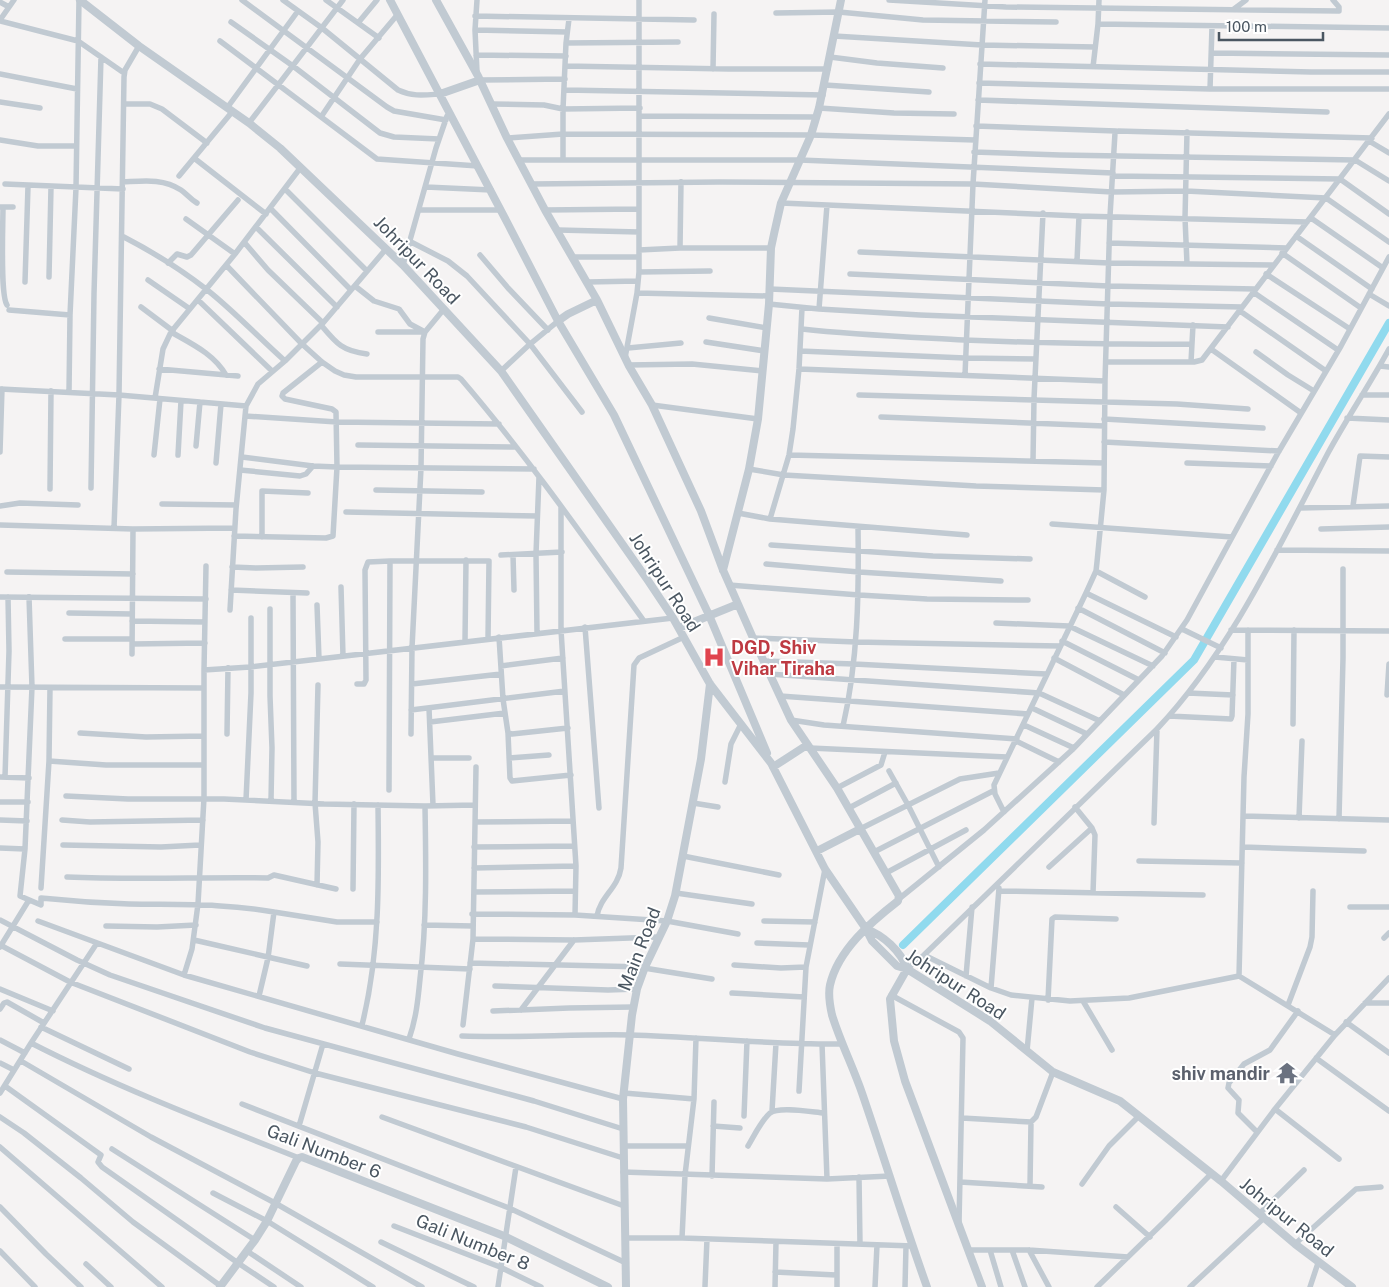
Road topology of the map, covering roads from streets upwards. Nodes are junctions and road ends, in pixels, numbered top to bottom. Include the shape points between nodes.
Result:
1 (14, 0) edge
2 (79, 0) edge
3 (242, 0) edge
4 (282, 0) edge
5 (326, 0) edge
6 (342, 0) edge
7 (377, 0) edge
8 (390, 0) edge
9 (436, 0) edge
10 (477, 0) edge
11 (639, 0) edge
12 (841, 0) edge
13 (890, 0) edge
14 (1099, 0) edge
15 (1246, 0) edge
16 (1333, 0) edge
17 (0, 2) edge
18 (985, 3) edge
19 (9, 8) junction
20 (336, 8) junction
21 (1099, 8) junction
22 (1234, 9) junction
23 (298, 11) junction
24 (839, 12) junction
25 (776, 13) dead end
26 (398, 14) junction
27 (714, 14) dead end
28 (475, 16) junction
29 (569, 19) junction
30 (639, 19) junction
31 (0, 20) edge
32 (694, 20) dead end
33 (231, 22) dead end
34 (984, 22) junction
35 (1056, 22) dead end
36 (358, 24) junction
37 (1098, 24) junction
38 (1212, 27) junction
39 (322, 28) junction
40 (1389, 28) edge
41 (284, 30) junction
42 (475, 30) junction
43 (567, 32) junction
44 (834, 36) junction
45 (379, 38) junction
46 (78, 41) junction
47 (220, 41) dead end
48 (640, 42) junction
49 (678, 42) dead end
50 (566, 43) junction
51 (982, 45) junction
52 (138, 46) junction
53 (1095, 47) junction
54 (307, 48) junction
55 (269, 50) junction
56 (1212, 53) junction
57 (476, 55) junction
58 (1389, 55) edge
59 (566, 56) junction
60 (101, 57) junction
61 (830, 57) junction
62 (360, 59) junction
63 (980, 64) junction
64 (293, 66) junction
65 (565, 66) junction
66 (640, 66) junction
67 (1093, 67) junction
68 (256, 68) junction
69 (943, 68) dead end
70 (713, 69) junction
71 (828, 69) junction
72 (1212, 69) junction
73 (1389, 72) edge
74 (124, 73) junction
75 (0, 74) edge
76 (347, 78) junction
77 (565, 79) junction
78 (477, 80) junction
79 (979, 83) junction
80 (278, 84) junction
81 (825, 85) junction
82 (77, 89) junction
83 (1389, 89) edge
84 (565, 90) junction
85 (1210, 90) junction
86 (640, 91) junction
87 (929, 92) dead end
88 (440, 94) junction
89 (822, 95) junction
90 (334, 98) junction
91 (978, 100) junction
92 (0, 102) edge
93 (124, 104) junction
94 (491, 104) junction
95 (40, 108) dead end
96 (640, 108) junction
97 (819, 108) junction
98 (563, 109) junction
99 (230, 110) junction
100 (449, 110) junction
101 (1327, 112) dead end
102 (954, 114) dead end
103 (1389, 114) edge
104 (640, 116) junction
105 (321, 117) junction
106 (816, 117) junction
107 (446, 120) junction
108 (249, 123) junction
109 (1386, 123) edge
110 (976, 126) junction
111 (1116, 131) junction
112 (1187, 132) junction
113 (563, 134) junction
114 (640, 135) junction
115 (811, 135) junction
116 (508, 138) junction
117 (440, 139) junction
118 (1370, 139) junction
119 (0, 140) edge
120 (976, 140) junction
121 (207, 142) junction
122 (76, 146) junction
123 (974, 152) junction
124 (1389, 153) edge
125 (1114, 155) junction
126 (1188, 156) junction
127 (194, 158) junction
128 (563, 159) junction
129 (519, 160) junction
130 (639, 160) junction
131 (800, 160) junction
132 (1356, 160) junction
133 (432, 163) junction
134 (478, 166) junction
135 (301, 167) junction
136 (974, 167) junction
137 (1113, 175) junction
138 (179, 176) dead end
139 (1187, 176) junction
140 (1340, 179) junction
141 (1389, 181) edge
142 (123, 182) junction
143 (681, 182) junction
144 (789, 183) junction
145 (5, 184) dead end
146 (532, 184) junction
147 (639, 184) junction
148 (972, 184) junction
149 (28, 186) junction
150 (426, 186) junction
151 (51, 187) junction
152 (76, 188) junction
153 (97, 189) junction
154 (123, 189) junction
155 (285, 189) junction
156 (491, 190) junction
157 (1186, 191) junction
158 (1112, 192) junction
159 (1326, 198) junction
160 (238, 200) dead end
161 (196, 203) dead end
162 (781, 203) junction
163 (827, 205) junction
164 (1, 207) edge
165 (13, 207) dead end
166 (270, 208) junction
167 (639, 209) junction
168 (419, 210) junction
169 (502, 210) junction
170 (545, 210) junction
171 (972, 211) junction
172 (1043, 213) junction
173 (266, 214) junction
174 (1389, 214) edge
175 (1079, 216) junction
176 (1110, 216) junction
177 (1185, 218) junction
178 (186, 219) dead end
179 (1309, 220) junction
180 (256, 227) junction
181 (558, 230) junction
182 (639, 232) junction
183 (208, 234) junction
184 (122, 236) junction
185 (1296, 236) junction
186 (244, 242) junction
187 (411, 242) junction
188 (1389, 242) edge
189 (1109, 243) junction
190 (1186, 245) junction
191 (680, 248) junction
192 (772, 248) junction
193 (1287, 248) junction
194 (386, 249) junction
195 (639, 250) junction
196 (860, 252) dead end
197 (235, 254) junction
198 (1282, 254) junction
199 (480, 255) dead end
200 (572, 257) junction
201 (639, 257) junction
202 (971, 257) junction
203 (1389, 257) edge
204 (1040, 260) junction
205 (1077, 262) junction
206 (168, 263) junction
207 (1109, 263) junction
208 (0, 264) edge
209 (1187, 264) junction
210 (226, 265) junction
211 (403, 265) junction
212 (1273, 265) junction
213 (1383, 268) junction
214 (367, 271) junction
215 (710, 271) dead end
216 (639, 272) junction
217 (850, 274) dead end
218 (1266, 274) junction
219 (49, 277) dead end
220 (148, 280) dead end
221 (969, 280) junction
222 (638, 281) junction
223 (25, 282) dead end
224 (587, 282) junction
225 (1038, 283) junction
226 (1108, 286) junction
227 (353, 288) junction
228 (207, 290) junction
229 (820, 291) junction
230 (1254, 291) junction
231 (1370, 292) junction
232 (637, 293) junction
233 (769, 296) junction
234 (968, 298) junction
235 (198, 300) junction
236 (597, 300) junction
237 (1038, 301) junction
238 (1108, 304) junction
239 (1389, 306) edge
240 (141, 307) dead end
241 (337, 307) junction
242 (802, 308) junction
243 (1361, 308) junction
244 (190, 309) junction
245 (444, 309) junction
246 (819, 309) junction
247 (1241, 309) junction
248 (70, 315) junction
249 (966, 317) junction
250 (709, 318) dead end
251 (1037, 319) junction
252 (558, 321) junction
253 (1107, 322) junction
254 (322, 324) junction
255 (1192, 325) junction
256 (1228, 327) junction
257 (767, 328) junction
258 (802, 329) junction
259 (1350, 329) junction
260 (548, 330) junction
261 (172, 332) junction
262 (378, 332) dead end
263 (425, 332) junction
264 (966, 340) junction
265 (706, 342) dead end
266 (681, 343) dead end
267 (1036, 343) junction
268 (302, 344) junction
269 (530, 344) junction
270 (1192, 344) junction
271 (1106, 345) junction
272 (628, 348) junction
273 (1389, 348) edge
274 (1211, 350) junction
275 (1338, 350) junction
276 (765, 351) junction
277 (800, 351) junction
278 (1256, 352) dead end
279 (367, 354) dead end
280 (965, 358) junction
281 (1036, 360) junction
282 (285, 361) junction
283 (322, 362) junction
284 (626, 362) junction
285 (1106, 362) junction
286 (1191, 362) junction
287 (1380, 366) junction
288 (1389, 367) edge
289 (158, 369) junction
290 (799, 369) junction
291 (272, 371) junction
292 (763, 371) junction
293 (1326, 371) junction
294 (501, 372) junction
295 (226, 375) junction
296 (965, 375) junction
297 (238, 376) dead end
298 (423, 378) junction
299 (1035, 378) junction
300 (1105, 380) junction
301 (1, 389) edge
302 (52, 391) junction
303 (1314, 391) junction
304 (69, 392) junction
305 (92, 394) junction
306 (119, 395) junction
307 (859, 395) dead end
308 (1362, 395) junction
309 (1389, 395) edge
310 (157, 398) junction
311 (1034, 400) junction
312 (182, 401) junction
313 (1104, 401) junction
314 (200, 402) junction
315 (221, 404) junction
316 (652, 405) junction
317 (246, 406) junction
318 (1248, 409) dead end
319 (582, 412) dead end
320 (1301, 414) junction
321 (245, 416) junction
322 (881, 417) dead end
323 (1347, 418) junction
324 (758, 419) junction
325 (1104, 419) junction
326 (1389, 420) edge
327 (337, 422) junction
328 (421, 423) junction
329 (499, 424) junction
330 (1033, 424) junction
331 (1104, 426) junction
332 (1263, 428) dead end
333 (1104, 442) junction
334 (358, 445) dead end
335 (421, 445) junction
336 (196, 446) dead end
337 (516, 447) junction
338 (1279, 451) junction
339 (0, 452) edge
340 (154, 455) dead end
341 (178, 455) dead end
342 (789, 455) junction
343 (242, 456) junction
344 (1389, 457) edge
345 (1033, 461) junction
346 (216, 463) dead end
347 (1104, 463) junction
348 (1187, 463) dead end
349 (313, 466) junction
350 (1271, 466) junction
351 (336, 467) junction
352 (421, 468) junction
353 (534, 469) junction
354 (749, 469) junction
355 (240, 470) junction
356 (784, 475) junction
357 (539, 476) junction
358 (91, 488) dead end
359 (50, 489) dead end
360 (376, 490) dead end
361 (420, 490) junction
362 (1104, 490) junction
363 (482, 492) dead end
364 (308, 493) dead end
365 (162, 504) dead end
366 (78, 505) dead end
367 (236, 505) junction
368 (0, 506) edge
369 (1353, 506) junction
370 (1389, 506) edge
371 (561, 507) junction
372 (1300, 508) junction
373 (346, 512) dead end
374 (419, 513) junction
375 (738, 513) junction
376 (537, 516) junction
377 (770, 519) junction
378 (0, 524) edge
379 (1052, 524) dead end
380 (858, 527) junction
381 (1389, 527) edge
382 (114, 528) junction
383 (234, 528) junction
384 (1101, 528) junction
385 (133, 529) junction
386 (1321, 529) dead end
387 (968, 535) dead end
388 (234, 536) junction
389 (262, 536) junction
390 (1232, 537) junction
391 (771, 544) dead end
392 (1277, 550) junction
393 (858, 551) junction
394 (1389, 551) edge
395 (562, 552) junction
396 (536, 554) junction
397 (501, 555) dead end
398 (513, 555) junction
399 (1030, 559) dead end
400 (416, 560) junction
401 (466, 560) junction
402 (390, 561) junction
403 (766, 564) dead end
404 (206, 566) dead end
405 (232, 567) junction
406 (303, 567) dead end
407 (1342, 569) dead end
408 (723, 570) junction
409 (1096, 571) junction
410 (7, 572) dead end
411 (859, 572) junction
412 (133, 574) junction
413 (1001, 581) dead end
414 (730, 585) junction
415 (341, 587) dead end
416 (231, 590) junction
417 (514, 590) dead end
418 (1086, 592) junction
419 (293, 593) junction
420 (307, 593) dead end
421 (859, 595) junction
422 (0, 597) edge
423 (8, 597) junction
424 (29, 597) junction
425 (1145, 597) dead end
426 (132, 598) junction
427 (206, 599) junction
428 (1028, 600) dead end
429 (317, 605) dead end
430 (734, 605) junction
431 (1078, 608) junction
432 (270, 609) dead end
433 (230, 610) dead end
434 (69, 613) dead end
435 (132, 614) junction
436 (709, 616) junction
437 (251, 618) dead end
438 (673, 618) junction
439 (132, 621) junction
440 (644, 621) junction
441 (0, 622) edge
442 (7, 622) junction
443 (205, 622) junction
444 (996, 623) dead end
445 (1069, 626) junction
446 (585, 627) junction
447 (679, 628) junction
448 (1182, 629) junction
449 (562, 630) junction
450 (1231, 630) junction
451 (1248, 630) junction
452 (1294, 630) junction
453 (1343, 630) junction
454 (1389, 631) edge
455 (537, 632) junction
456 (499, 637) junction
457 (684, 637) junction
458 (1176, 637) junction
459 (753, 638) junction
460 (65, 639) dead end
461 (488, 639) junction
462 (132, 641) junction
463 (465, 642) junction
464 (856, 642) junction
465 (205, 643) junction
466 (1061, 644) junction
467 (412, 648) junction
468 (1221, 648) junction
469 (389, 651) junction
470 (367, 653) junction
471 (1165, 653) junction
472 (132, 654) dead end
473 (343, 656) junction
474 (1214, 657) junction
475 (563, 658) junction
476 (1054, 658) junction
477 (319, 659) junction
478 (1234, 659) junction
479 (1248, 660) junction
480 (764, 661) junction
481 (294, 662) junction
482 (271, 664) junction
483 (854, 664) junction
484 (1389, 664) edge
485 (501, 666) junction
486 (1152, 666) junction
487 (250, 667) junction
488 (228, 668) junction
489 (204, 670) junction
490 (501, 674) junction
491 (769, 674) junction
492 (1046, 674) junction
493 (851, 680) junction
494 (1139, 680) junction
495 (357, 684) dead end
496 (412, 684) junction
497 (710, 684) junction
498 (318, 686) dead end
499 (0, 687) edge
500 (8, 687) junction
501 (32, 687) junction
502 (50, 688) junction
503 (204, 688) junction
504 (565, 691) junction
505 (1039, 693) junction
506 (1188, 693) junction
507 (1124, 695) junction
508 (1233, 695) junction
509 (1387, 695) dead end
510 (780, 696) junction
511 (503, 699) junction
512 (849, 701) junction
513 (430, 708) junction
514 (411, 710) junction
515 (1030, 711) junction
516 (505, 713) junction
517 (1169, 716) junction
518 (792, 720) junction
519 (1100, 721) junction
520 (430, 722) junction
521 (741, 724) junction
522 (1293, 724) dead end
523 (1024, 725) junction
524 (843, 726) junction
525 (568, 728) junction
526 (1157, 729) junction
527 (508, 733) junction
528 (80, 734) dead end
529 (227, 734) dead end
530 (412, 734) dead end
531 (1087, 734) junction
532 (204, 736) junction
533 (1017, 740) junction
534 (1302, 741) dead end
535 (806, 747) junction
536 (1074, 748) junction
537 (3, 749) edge
538 (885, 752) junction
539 (549, 755) dead end
540 (1007, 757) junction
541 (432, 758) junction
542 (469, 758) dead end
543 (509, 758) junction
544 (49, 762) junction
545 (1059, 762) junction
546 (204, 765) junction
547 (772, 765) junction
548 (476, 767) dead end
549 (889, 771) dead end
550 (999, 773) junction
551 (571, 775) junction
552 (3, 777) edge
553 (29, 778) junction
554 (725, 782) dead end
555 (896, 784) junction
556 (837, 788) junction
557 (389, 790) dead end
558 (993, 790) junction
559 (66, 796) dead end
560 (204, 798) junction
561 (246, 800) junction
562 (271, 801) junction
563 (0, 802) edge
564 (28, 802) junction
565 (294, 802) junction
566 (315, 803) junction
567 (693, 803) junction
568 (354, 804) junction
569 (378, 805) junction
570 (475, 805) junction
571 (908, 805) junction
572 (425, 806) junction
573 (433, 806) junction
574 (718, 807) dead end
575 (1075, 807) junction
576 (599, 808) dead end
577 (849, 808) junction
578 (1004, 812) junction
579 (1243, 816) junction
580 (1299, 818) junction
581 (1339, 819) junction
582 (0, 820) edge
583 (62, 820) dead end
584 (203, 820) junction
585 (1389, 820) edge
586 (27, 821) junction
587 (573, 821) junction
588 (474, 822) junction
589 (1154, 823) dead end
590 (920, 828) junction
591 (1092, 828) junction
592 (860, 829) junction
593 (966, 830) dead end
594 (63, 845) dead end
595 (200, 845) junction
596 (574, 846) junction
597 (474, 847) junction
598 (1243, 847) junction
599 (0, 848) edge
600 (25, 849) junction
601 (931, 850) junction
602 (817, 851) junction
603 (1364, 851) dead end
604 (874, 852) junction
605 (683, 856) junction
606 (1139, 861) dead end
607 (1242, 863) junction
608 (576, 866) junction
609 (1049, 866) dead end
610 (474, 868) junction
611 (939, 868) junction
612 (825, 869) junction
613 (886, 873) junction
614 (779, 875) dead end
615 (67, 877) dead end
616 (198, 877) junction
617 (1000, 880) junction
618 (317, 885) junction
619 (41, 888) dead end
620 (336, 888) dead end
621 (353, 889) dead end
622 (575, 891) junction
623 (999, 891) junction
624 (1313, 891) dead end
625 (474, 892) junction
626 (676, 893) junction
627 (1092, 893) junction
628 (1203, 895) dead end
629 (900, 898) junction
630 (28, 900) junction
631 (198, 904) junction
632 (752, 904) dead end
633 (1350, 907) dead end
634 (1389, 907) edge
635 (972, 908) junction
636 (274, 912) junction
637 (472, 914) junction
638 (575, 915) junction
639 (597, 916) junction
640 (1116, 918) dead end
641 (0, 920) edge
642 (38, 920) dead end
643 (667, 920) junction
644 (764, 921) dead end
645 (377, 922) junction
646 (815, 922) junction
647 (196, 925) junction
648 (424, 925) junction
649 (12, 926) junction
650 (106, 926) dead end
651 (473, 926) junction
652 (866, 929) junction
653 (1389, 933) edge
654 (738, 934) dead end
655 (658, 937) junction
656 (1384, 938) dead end
657 (473, 939) junction
658 (194, 940) junction
659 (574, 940) junction
660 (97, 942) junction
661 (757, 943) dead end
662 (809, 945) junction
663 (0, 946) edge
664 (924, 955) junction
665 (268, 958) junction
666 (83, 963) junction
667 (340, 964) dead end
668 (372, 964) junction
669 (734, 964) dead end
670 (556, 965) junction
671 (307, 966) dead end
672 (422, 966) junction
673 (470, 966) junction
674 (806, 967) junction
675 (644, 968) junction
676 (907, 969) junction
677 (184, 975) junction
678 (966, 976) junction
679 (1239, 976) junction
680 (1389, 978) edge
681 (712, 979) dead end
682 (70, 982) junction
683 (495, 986) dead end
684 (538, 987) junction
685 (0, 988) edge
686 (991, 988) junction
687 (637, 989) junction
688 (732, 993) dead end
689 (891, 995) junction
690 (259, 996) junction
691 (804, 997) junction
692 (1032, 998) junction
693 (1048, 1000) junction
694 (1083, 1001) junction
695 (1365, 1003) junction
696 (1389, 1003) edge
697 (1288, 1005) junction
698 (633, 1007) junction
699 (0, 1009) edge
700 (521, 1010) junction
701 (53, 1011) junction
702 (493, 1011) dead end
703 (1298, 1012) junction
704 (1346, 1022) junction
705 (463, 1024) dead end
706 (42, 1025) junction
707 (362, 1026) junction
708 (630, 1035) junction
709 (1335, 1035) junction
710 (462, 1036) dead end
711 (696, 1038) junction
712 (409, 1039) junction
713 (0, 1040) edge
714 (747, 1041) junction
715 (31, 1042) junction
716 (776, 1042) junction
717 (323, 1044) junction
718 (801, 1044) junction
719 (822, 1044) junction
720 (843, 1044) junction
721 (1112, 1050) dead end
722 (1028, 1051) junction
723 (25, 1053) junction
724 (1389, 1053) edge
725 (1316, 1058) junction
726 (20, 1061) junction
727 (0, 1063) edge
728 (129, 1069) dead end
729 (14, 1070) junction
730 (1053, 1072) junction
731 (315, 1073) junction
732 (5, 1086) junction
733 (799, 1091) dead end
734 (0, 1093) edge
735 (624, 1096) junction
736 (694, 1100) junction
737 (714, 1102) dead end
738 (242, 1104) dead end
739 (1275, 1109) junction
740 (772, 1111) junction
741 (1389, 1111) edge
742 (824, 1112) junction
743 (744, 1116) dead end
744 (1139, 1116) junction
745 (0, 1117) edge
746 (382, 1117) dead end
747 (962, 1118) junction
748 (1031, 1122) junction
749 (299, 1126) junction
750 (713, 1126) junction
751 (740, 1128) dead end
752 (623, 1129) junction
753 (1258, 1132) junction
754 (623, 1146) junction
755 (688, 1146) junction
756 (748, 1146) dead end
757 (0, 1147) edge
758 (112, 1149) dead end
759 (299, 1158) junction
760 (623, 1158) junction
761 (1339, 1159) dead end
762 (516, 1167) junction
763 (1304, 1170) dead end
764 (623, 1172) junction
765 (1211, 1174) junction
766 (685, 1175) junction
767 (712, 1176) junction
768 (890, 1176) junction
769 (859, 1177) junction
770 (827, 1179) junction
771 (1221, 1181) junction
772 (960, 1182) junction
773 (1082, 1184) dead end
774 (1030, 1186) junction
775 (1042, 1187) dead end
776 (1381, 1187) dead end
777 (214, 1193) dead end
778 (275, 1203) junction
779 (0, 1206) edge
780 (624, 1206) junction
781 (1116, 1207) dead end
782 (509, 1208) junction
783 (1261, 1216) junction
784 (267, 1221) junction
785 (394, 1226) dead end
786 (959, 1226) junction
787 (504, 1236) junction
788 (1150, 1236) junction
789 (625, 1238) junction
790 (682, 1238) junction
791 (707, 1239) junction
792 (255, 1240) junction
793 (382, 1242) dead end
794 (776, 1242) junction
795 (837, 1244) junction
796 (860, 1244) junction
797 (1294, 1244) junction
798 (878, 1245) junction
799 (909, 1246) junction
800 (247, 1250) junction
801 (968, 1250) junction
802 (990, 1250) junction
803 (1012, 1250) junction
804 (1029, 1250) junction
805 (0, 1251) edge
806 (1128, 1257) junction
807 (1318, 1262) junction
808 (238, 1263) junction
809 (626, 1263) junction
810 (86, 1264) dead end
811 (500, 1267) junction
812 (775, 1272) junction
813 (836, 1275) junction
814 (705, 1286) edge
815 (35, 1287) edge
816 (81, 1287) edge
817 (111, 1287) edge
818 (162, 1287) edge
819 (221, 1287) edge
820 (274, 1287) edge
821 (301, 1287) edge
822 (373, 1287) edge
823 (422, 1287) edge
824 (474, 1287) edge
825 (498, 1287) edge
826 (542, 1287) edge
827 (608, 1287) edge
828 (626, 1287) edge
829 (775, 1287) edge
830 (837, 1287) edge
831 (875, 1287) edge
832 (905, 1287) edge
833 (928, 1287) edge
834 (982, 1287) edge
835 (1001, 1287) edge
836 (1025, 1287) edge
837 (1049, 1287) edge
838 (1097, 1287) edge
839 (1190, 1287) edge
840 (1310, 1287) edge
841 (1352, 1287) edge

1 - 19 street
2 - 46 street
2 - 52 street, Johripur Road
3 - 41 street
4 - 23 street
5 - 20 street
6 - 20 street
7 - 36 street
8 - 26 street
9 - 78 street
10 - 28 street
11 - 30 street
12 - 24 street
13 - 18 street
14 - 21 street
15 - 22 street
16 - 22 street via 1339,11
17 - 19 street
18 - 21 street
18 - 34 street
19 - 31 street
20 - 36 street
20 - 39 street
21 - 22 street
21 - 37 street
23 - 39 street
23 - 41 street
24 - 25 street
24 - 34 street
24 - 44 street
26 - 45 street
26 - 88 street
27 - 70 street
28 - 29 street
28 - 42 street
29 - 30 street
29 - 43 street
30 - 32 street
30 - 48 street
31 - 46 street
33 - 55 street
34 - 35 street
34 - 51 street
36 - 45 street
37 - 38 street
37 - 53 street
38 - 40 street
38 - 56 street
39 - 54 street
39 - 62 street
41 - 54 street
41 - 55 street
42 - 43 street
42 - 57 street
43 - 50 street
44 - 51 street
44 - 61 street
45 - 62 street
46 - 60 street
46 - 82 street
47 - 68 street
48 - 49 street
48 - 50 street
48 - 66 street
50 - 59 street
51 - 53 street
51 - 63 street
52 - 74 street
52 - 99 street, Johripur Road
53 - 67 street
54 - 64 street
54 - 76 street
55 - 64 street
55 - 68 street
56 - 58 street
56 - 72 street
57 - 59 street
57 - 78 street
59 - 65 street
60 - 74 street
60 - 153 street
61 - 69 street
61 - 71 street
62 - 76 street
62 - 88 street via 408,94
63 - 67 street
63 - 79 street
64 - 80 street
64 - 90 street
65 - 66 street
65 - 77 street
66 - 70 street
66 - 86 street
67 - 72 street
68 - 80 street
68 - 99 street
70 - 71 street
71 - 81 street
72 - 73 street
72 - 85 street
74 - 93 street
75 - 82 street
76 - 90 street
76 - 107 street via 394,111
77 - 78 street
77 - 84 street
78 - 88 street
78 - 94 street
79 - 85 street
79 - 91 street
80 - 105 street
80 - 108 street
81 - 87 street
81 - 89 street
82 - 122 street
83 - 85 street
84 - 86 street
84 - 98 street
86 - 89 street
86 - 96 street
88 - 100 street
89 - 97 street
90 - 105 street
90 - 117 street via 387,136
91 - 101 street
91 - 110 street
92 - 95 street
93 - 121 street via 150,104 162,109
93 - 142 street
94 - 98 street via 544,105
94 - 116 street
96 - 98 street
96 - 104 street
97 - 102 street
97 - 106 street
98 - 113 street
99 - 108 street, Johripur Road
99 - 121 street
100 - 107 street
100 - 134 street
103 - 109 street
104 - 106 street
104 - 114 street
105 - 133 street via 377,159
106 - 115 street
107 - 117 street
108 - 135 street, Johripur Road
109 - 118 street
110 - 111 street
110 - 120 street
111 - 112 street
111 - 125 street
112 - 118 street
112 - 126 street
113 - 114 street
113 - 116 street
113 - 128 street
114 - 115 street
114 - 130 street
115 - 120 street
115 - 131 street
116 - 129 street
117 - 133 street
118 - 124 street
118 - 132 street
119 - 122 street via 28,145
120 - 123 street
121 - 127 street
122 - 152 street
123 - 125 street
123 - 136 street
125 - 126 street
125 - 137 street
126 - 132 street
126 - 139 street
127 - 138 street
127 - 173 street
128 - 129 street
128 - 130 street
129 - 146 street
130 - 131 street
130 - 147 street
131 - 136 street
131 - 144 street
132 - 140 street
132 - 141 street
133 - 134 street
133 - 150 street
134 - 156 street
135 - 155 street
135 - 194 street, Johripur Road
136 - 137 street
136 - 148 street
137 - 139 street
137 - 158 street
139 - 140 street
139 - 157 street
140 - 159 street
140 - 174 street
142 - 154 street
142 - 161 street via 155,180 181,190
143 - 144 street
143 - 147 street
143 - 191 street
144 - 148 street
144 - 162 street
145 - 149 street
146 - 147 street
146 - 170 street
147 - 167 street
148 - 158 street
148 - 171 street
149 - 151 street
149 - 223 street
150 - 156 street
150 - 168 street
151 - 152 street
151 - 219 street
152 - 153 street
152 - 248 street
153 - 154 street
153 - 305 street
154 - 184 street
155 - 166 street
155 - 214 street
156 - 169 street
157 - 158 street
157 - 159 street
157 - 177 street
158 - 176 street
159 - 179 street
159 - 188 street
160 - 183 street
162 - 163 street
162 - 192 street
163 - 171 street
163 - 229 street
164 - 165 street
164 - 208 street
166 - 173 street
166 - 227 street
167 - 170 street
167 - 182 street
168 - 169 street
168 - 187 street
169 - 252 street
170 - 181 street
171 - 172 street
171 - 202 street
172 - 175 street
172 - 204 street
173 - 180 street
175 - 176 street
175 - 205 street
176 - 177 street
176 - 189 street
177 - 179 street
177 - 190 street
178 - 183 street
179 - 185 street
179 - 213 street
180 - 186 street
180 - 241 street
181 - 182 street
181 - 200 street
182 - 195 street
183 - 197 street
183 - 206 street via 191,255 177,254
184 - 206 street
184 - 306 street
185 - 193 street
185 - 231 street
186 - 197 street
186 - 254 street
187 - 211 street
187 - 269 street via 461,270
189 - 190 street
189 - 207 street
190 - 193 street
190 - 209 street
191 - 192 street
191 - 195 street
192 - 233 street
193 - 198 street
194 - 211 street, Johripur Road
194 - 214 street
195 - 201 street
196 - 202 street
197 - 210 street
198 - 212 street
198 - 243 street
199 - 260 street
200 - 201 street
200 - 224 street
201 - 216 street
202 - 204 street
202 - 221 street
203 - 213 street
204 - 205 street
204 - 225 street
205 - 207 street
206 - 228 street
207 - 209 street
207 - 226 street
208 - 248 street via 2,295 8,307
209 - 212 street
210 - 228 street
210 - 268 street
211 - 245 street, Johripur Road
212 - 218 street
213 - 231 street
214 - 227 street
215 - 216 street
216 - 222 street
217 - 221 street
218 - 230 street
218 - 259 street
220 - 244 street
221 - 225 street
221 - 234 street
222 - 224 street
222 - 232 street
224 - 236 street
225 - 226 street
225 - 237 street
226 - 230 street
226 - 238 street
227 - 241 street
227 - 263 street via 374,301 399,309 410,324
228 - 235 street
228 - 282 street
229 - 233 street
229 - 234 street
229 - 246 street
230 - 247 street
230 - 275 street
231 - 239 street
231 - 243 street
232 - 233 street
232 - 272 street
233 - 242 street
233 - 257 street
234 - 237 street
234 - 249 street
235 - 244 street
235 - 291 street
236 - 252 street
236 - 284 street
237 - 238 street
237 - 251 street
238 - 247 street
238 - 253 street
240 - 261 street
241 - 254 street
242 - 246 street
242 - 258 street
243 - 259 street
244 - 261 street
245 - 263 street
245 - 294 street, Johripur Road
246 - 249 street
247 - 256 street
247 - 293 street
248 - 304 street
249 - 251 street
249 - 264 street
250 - 257 street
251 - 253 street
251 - 267 street
252 - 260 street
252 - 436 street via 614,415
253 - 255 street
253 - 271 street
254 - 268 street
254 - 279 street via 341,347
255 - 256 street
255 - 270 street
256 - 274 street
257 - 276 street
258 - 264 street
258 - 277 street
259 - 275 street
260 - 269 street
261 - 289 street
261 - 295 street via 219,362
262 - 263 street
263 - 298 street
264 - 267 street
264 - 280 street
265 - 276 street
266 - 272 street
267 - 271 street
267 - 281 street
268 - 282 street
268 - 283 street
269 - 294 street
269 - 319 street
270 - 271 street
270 - 286 street
271 - 285 street
272 - 284 street
273 - 287 street
274 - 286 street via 1202,360
274 - 320 street
275 - 293 street
276 - 292 street
277 - 280 street
277 - 290 street
278 - 303 street
280 - 281 street
280 - 296 street
281 - 299 street
282 - 291 street
283 - 298 street via 344,375 356,377
283 - 327 street via 282,396 332,409 336,412
284 - 292 street
284 - 316 street
285 - 286 street
285 - 300 street
287 - 288 street
287 - 308 street
289 - 295 street
289 - 310 street
290 - 296 street
290 - 342 street
291 - 317 street via 258,384
292 - 324 street
293 - 303 street
294 - 438 street, Johripur Road
295 - 297 street
296 - 299 street
298 - 328 street
298 - 329 street via 460,378
299 - 300 street
299 - 311 street
300 - 313 street
301 - 302 street
301 - 339 street
302 - 304 street
302 - 359 street
303 - 320 street
304 - 305 street
305 - 306 street
305 - 358 street
306 - 310 street
306 - 382 street
307 - 311 street
308 - 309 street
308 - 323 street
310 - 312 street
310 - 340 street
311 - 313 street
311 - 330 street
312 - 314 street
312 - 341 street
313 - 318 street
313 - 325 street
314 - 315 street
314 - 336 street
315 - 317 street
315 - 346 street
316 - 324 street
316 - 408 street via 701,511
317 - 321 street
320 - 338 street
321 - 327 street
321 - 343 street
322 - 330 street
323 - 326 street
323 - 372 street
324 - 354 street
325 - 331 street
325 - 332 street
327 - 328 street
327 - 351 street
328 - 329 street
328 - 335 street
329 - 337 street
330 - 331 street
330 - 345 street
331 - 333 street
333 - 338 street
333 - 347 street
334 - 335 street
335 - 337 street
335 - 352 street
337 - 353 street
338 - 350 street
342 - 345 street
342 - 356 street
343 - 349 street
343 - 355 street
344 - 369 street via 1360,456
345 - 347 street
347 - 362 street
348 - 350 street
349 - 351 street
349 - 355 street via 300,476
350 - 390 street
351 - 352 street
351 - 389 street via 333,536
352 - 353 street
352 - 361 street
353 - 357 street
354 - 356 street
354 - 375 street
355 - 367 street
356 - 362 street
356 - 377 street
357 - 371 street
357 - 376 street
360 - 361 street
361 - 363 street
361 - 374 street
362 - 384 street
364 - 389 street via 262,491
365 - 367 street
366 - 368 street via 20,503
367 - 383 street
369 - 370 street
369 - 372 street
371 - 395 street
371 - 440 street
372 - 392 street
373 - 374 street
374 - 376 street
374 - 400 street
375 - 377 street
375 - 408 street
376 - 396 street
377 - 380 street
378 - 382 street
379 - 384 street
380 - 387 street
380 - 393 street
381 - 386 street
382 - 385 street
383 - 385 street
383 - 388 street
384 - 390 street
384 - 409 street
385 - 412 street
388 - 389 street
388 - 405 street
390 - 448 street
391 - 393 street
392 - 394 street
392 - 450 street
393 - 399 street
393 - 411 street
395 - 396 street
395 - 449 street
396 - 398 street
396 - 455 street
397 - 398 street
398 - 417 street
400 - 401 street
400 - 402 street
400 - 467 street
401 - 461 street via 490,562
401 - 463 street
402 - 469 street
402 - 470 street via 372,561 365,565
403 - 411 street
404 - 427 street
405 - 406 street
405 - 416 street
407 - 453 street
408 - 414 street
409 - 418 street
409 - 425 street
410 - 412 street
411 - 413 street
411 - 421 street
412 - 426 street
414 - 421 street
414 - 430 street
415 - 473 street
416 - 419 street
416 - 433 street
418 - 431 street
418 - 458 street
419 - 420 street
419 - 481 street
421 - 428 street
421 - 464 street
422 - 423 street
423 - 424 street
423 - 442 street
424 - 426 street
424 - 501 street
426 - 427 street
426 - 435 street
427 - 443 street
429 - 477 street
430 - 436 street
430 - 459 street
431 - 445 street
431 - 471 street
432 - 482 street
434 - 435 street
435 - 439 street
436 - 447 street
436 - 547 street
437 - 487 street
438 - 440 street
438 - 447 street, Johripur Road
439 - 443 street
439 - 462 street
440 - 446 street
441 - 442 street
442 - 500 street
443 - 465 street
444 - 445 street
445 - 466 street
445 - 486 street
446 - 449 street
446 - 576 street
447 - 457 street, Johripur Road
448 - 458 street
448 - 468 street
449 - 455 street
449 - 475 street
450 - 451 street
450 - 468 street
451 - 452 street
451 - 479 street
452 - 453 street
452 - 522 street
453 - 454 street
453 - 581 street
455 - 456 street
456 - 461 street
456 - 485 street
457 - 497 street, Johripur Road
457 - 639 street via 639,658 634,665 622,868 617,882 599,905
458 - 471 street
459 - 464 street
459 - 480 street
460 - 462 street
461 - 463 street
462 - 465 street
462 - 472 street
463 - 467 street
464 - 466 street
464 - 483 street
465 - 489 street
466 - 476 street
466 - 494 street
467 - 469 street
467 - 496 street
468 - 474 street
469 - 470 street
469 - 557 street
470 - 473 street
470 - 495 street via 365,682
471 - 486 street
473 - 477 street
474 - 478 street
474 - 506 street
475 - 485 street
475 - 504 street
476 - 492 street
476 - 507 street
477 - 481 street
478 - 479 street
478 - 508 street
479 - 579 street
480 - 483 street
480 - 491 street
481 - 482 street
481 - 565 street
482 - 487 street
482 - 562 street
483 - 492 street
483 - 493 street
484 - 509 street
485 - 490 street
486 - 494 street
487 - 488 street
487 - 561 street
488 - 489 street
488 - 529 street
489 - 503 street
490 - 496 street
490 - 511 street
491 - 493 street
491 - 510 street
492 - 505 street
493 - 505 street
493 - 512 street
494 - 507 street
496 - 514 street
497 - 521 street, Johripur Road
497 - 567 street, Main Road
498 - 566 street
499 - 500 street
500 - 501 street
500 - 537 street
501 - 502 street
501 - 553 street
502 - 503 street
502 - 544 street
503 - 532 street
504 - 511 street
504 - 525 street
505 - 515 street
505 - 519 street
506 - 508 street
506 - 517 street
507 - 519 street
508 - 517 street via 1230,719
510 - 512 street
510 - 518 street
511 - 513 street
511 - 516 street
512 - 515 street
512 - 524 street
513 - 514 street
513 - 520 street
514 - 530 street
515 - 523 street
515 - 531 street
516 - 520 street
516 - 527 street
517 - 526 street
518 - 524 street
518 - 535 street
519 - 531 street
520 - 541 street
521 - 547 street, Johripur Road
521 - 554 street via 731,744
523 - 533 street
523 - 536 street
524 - 533 street
525 - 527 street
525 - 551 street
526 - 575 street
526 - 589 street
527 - 543 street
528 - 532 street
531 - 536 street
532 - 546 street
533 - 540 street
533 - 545 street
534 - 580 street
535 - 538 street
535 - 547 street
535 - 556 street
536 - 545 street
537 - 552 street
538 - 540 street
538 - 556 street via 881,765
539 - 543 street
540 - 550 street
541 - 542 street
541 - 573 street
543 - 551 street via 512,781
544 - 546 street
544 - 619 street
545 - 578 street
546 - 560 street
547 - 602 street, Johripur Road
548 - 570 street
549 - 555 street
550 - 558 street
550 - 571 street via 960,779
551 - 587 street
552 - 553 street
553 - 564 street
555 - 571 street
555 - 577 street
556 - 577 street
558 - 578 street
558 - 590 street
559 - 560 street
560 - 561 street
560 - 584 street
561 - 562 street
562 - 565 street
563 - 564 street
564 - 586 street
565 - 566 street
566 - 568 street
566 - 618 street
567 - 574 street
567 - 605 street, Main Road
568 - 569 street
568 - 621 street
569 - 572 street
569 - 645 street
570 - 573 street
570 - 588 street
571 - 590 street
571 - 592 street
572 - 573 street
572 - 648 street
575 - 591 street
575 - 617 street
577 - 592 street
578 - 611 street
579 - 580 street
579 - 598 street
580 - 581 street
581 - 585 street
582 - 586 street
583 - 584 street
584 - 595 street
586 - 600 street
587 - 588 street
587 - 596 street
588 - 597 street
590 - 601 street
590 - 604 street
591 - 609 street
591 - 627 street via 1095,839
592 - 602 street
592 - 604 street
593 - 601 street
594 - 595 street
595 - 616 street
596 - 597 street
596 - 608 street
597 - 610 street
598 - 603 street
598 - 607 street
599 - 600 street
600 - 630 street via 20,896
601 - 611 street
601 - 613 street
602 - 612 street, Johripur Road
604 - 613 street
605 - 614 street
605 - 626 street, Main Road
606 - 607 street
607 - 679 street
608 - 610 street
608 - 622 street
610 - 625 street
611 - 629 street
612 - 646 street
612 - 652 street, Johripur Road
613 - 629 street
615 - 616 street
616 - 618 street via 268,878 274,875
616 - 631 street
617 - 623 street
617 - 635 street
618 - 620 street
622 - 625 street
622 - 638 street
623 - 627 street
623 - 686 street
624 - 697 street via 1310,947
625 - 637 street
626 - 632 street
626 - 643 street, Main Road
627 - 628 street
629 - 652 street
630 - 631 street via 40,905 41,898
630 - 649 street
631 - 636 street
631 - 647 street
633 - 634 street
635 - 664 street
635 - 678 street
636 - 645 street via 336,922
636 - 665 street
637 - 638 street
637 - 651 street
638 - 639 street
639 - 643 street
640 - 693 street via 1052,919
641 - 649 street
642 - 660 street
643 - 654 street
643 - 655 street, Main Road
644 - 646 street
645 - 668 street
646 - 662 street
647 - 650 street
647 - 658 street
648 - 651 street
648 - 672 street
649 - 663 street
649 - 666 street
651 - 657 street
652 - 676 street, Johripur Road via 872,941 897,966
652 - 676 street via 878,933 904,960
652 - 720 street via 840,962 830,986 832,1015
653 - 656 street
655 - 659 street
655 - 675 street, Main Road
657 - 659 street
657 - 673 street
658 - 665 street
658 - 677 street
659 - 670 street
660 - 666 street
660 - 677 street
661 - 662 street
662 - 674 street
663 - 682 street
664 - 676 street
664 - 678 street
665 - 671 street
665 - 690 street
666 - 682 street
666 - 717 street via 265,1028
667 - 668 street
668 - 672 street
668 - 707 street
669 - 674 street
670 - 673 street
670 - 675 street
670 - 684 street
672 - 673 street
672 - 712 street via 415,1020
673 - 705 street
674 - 691 street
675 - 681 street
675 - 687 street, Main Road
676 - 689 street
676 - 722 street, Johripur Road via 990,1021
677 - 690 street
678 - 686 street
679 - 694 street via 1130,998
679 - 697 street
680 - 695 street
682 - 701 street
682 - 731 street via 250,1052
683 - 684 street
684 - 687 street
684 - 700 street
685 - 701 street
686 - 692 street via 1011,996
687 - 698 street, Main Road
688 - 691 street
689 - 747 street via 962,1034
689 - 786 street via 891,1027 900,1064
690 - 707 street
691 - 718 street
692 - 693 street
692 - 722 street
693 - 694 street
694 - 721 street
695 - 696 street
695 - 704 street
697 - 703 street
698 - 700 street
698 - 708 street, Main Road
699 - 706 street via 7,1002
700 - 702 street
701 - 706 street
703 - 709 street
703 - 753 street via 1270,1050 1244,1064 1229,1082 1228,1088 1239,1100 1238,1113
704 - 709 street
704 - 724 street
706 - 715 street
706 - 728 street
707 - 712 street
708 - 710 street
708 - 711 street
708 - 735 street, Main Road
709 - 725 street
711 - 714 street
711 - 736 street
712 - 735 street
713 - 723 street
714 - 716 street
714 - 743 street
715 - 723 street
715 - 759 street, Gali Number 6 via 82,1069
716 - 718 street
716 - 740 street
717 - 731 street
717 - 752 street via 534,1101
718 - 719 street
718 - 733 street
719 - 720 street
719 - 742 street
720 - 768 street
722 - 730 street, Johripur Road
723 - 726 street
725 - 739 street
725 - 741 street
726 - 729 street
726 - 778 street via 151,1137
727 - 729 street
729 - 732 street
730 - 744 street, Johripur Road via 1120,1102
730 - 748 street via 1036,1117
731 - 749 street
731 - 760 street via 526,1127
732 - 734 street
732 - 808 street via 101,1155 98,1162 102,1166
735 - 736 street
735 - 752 street, Main Road
736 - 755 street
737 - 750 street
738 - 749 street
739 - 753 street
739 - 761 street
740 - 742 street
740 - 756 street
742 - 770 street
744 - 765 street, Johripur Road
744 - 773 street via 1109,1146
745 - 819 street
746 - 762 street
747 - 748 street
747 - 772 street
748 - 774 street
749 - 782 street
750 - 751 street
750 - 767 street
752 - 754 street, Main Road
753 - 771 street
754 - 755 street
754 - 760 street, Main Road
755 - 766 street
757 - 818 street
758 - 792 street
759 - 778 street
759 - 787 street, Gali Number 6 via 307,1158
760 - 764 street, Main Road
762 - 780 street
762 - 782 street
763 - 783 street
764 - 766 street
764 - 780 street, Main Road
765 - 771 street, Johripur Road
765 - 788 street
766 - 767 street
766 - 790 street
767 - 770 street
768 - 769 street
768 - 799 street
769 - 770 street
769 - 796 street
771 - 783 street, Johripur Road
772 - 774 street
772 - 786 street
774 - 775 street
776 - 797 street via 1356,1189
777 - 784 street
778 - 784 street
778 - 823 street
779 - 816 street
780 - 789 street, Main Road
781 - 788 street
782 - 787 street
782 - 809 street
783 - 797 street, Johripur Road
783 - 839 street
784 - 792 street
784 - 822 street
785 - 811 street, Gali Number 8
786 - 801 street
787 - 811 street
787 - 827 street, Gali Number 6
788 - 806 street
789 - 790 street
789 - 809 street, Main Road
790 - 791 street
791 - 794 street
791 - 814 street
792 - 800 street
793 - 824 street
794 - 795 street
794 - 812 street
795 - 796 street
795 - 813 street
796 - 798 street
797 - 807 street, Johripur Road
798 - 799 street
798 - 831 street
799 - 832 street
799 - 833 street
800 - 808 street
800 - 821 street
801 - 802 street
801 - 834 street
802 - 803 street
802 - 835 street
803 - 804 street
803 - 836 street
804 - 806 street
804 - 837 street
805 - 815 street
806 - 838 street
807 - 840 street
807 - 841 street, Johripur Road
808 - 819 street
808 - 820 street
809 - 828 street, Main Road
810 - 817 street
811 - 825 street
811 - 826 street, Gali Number 8
812 - 813 street
812 - 829 street
813 - 830 street

